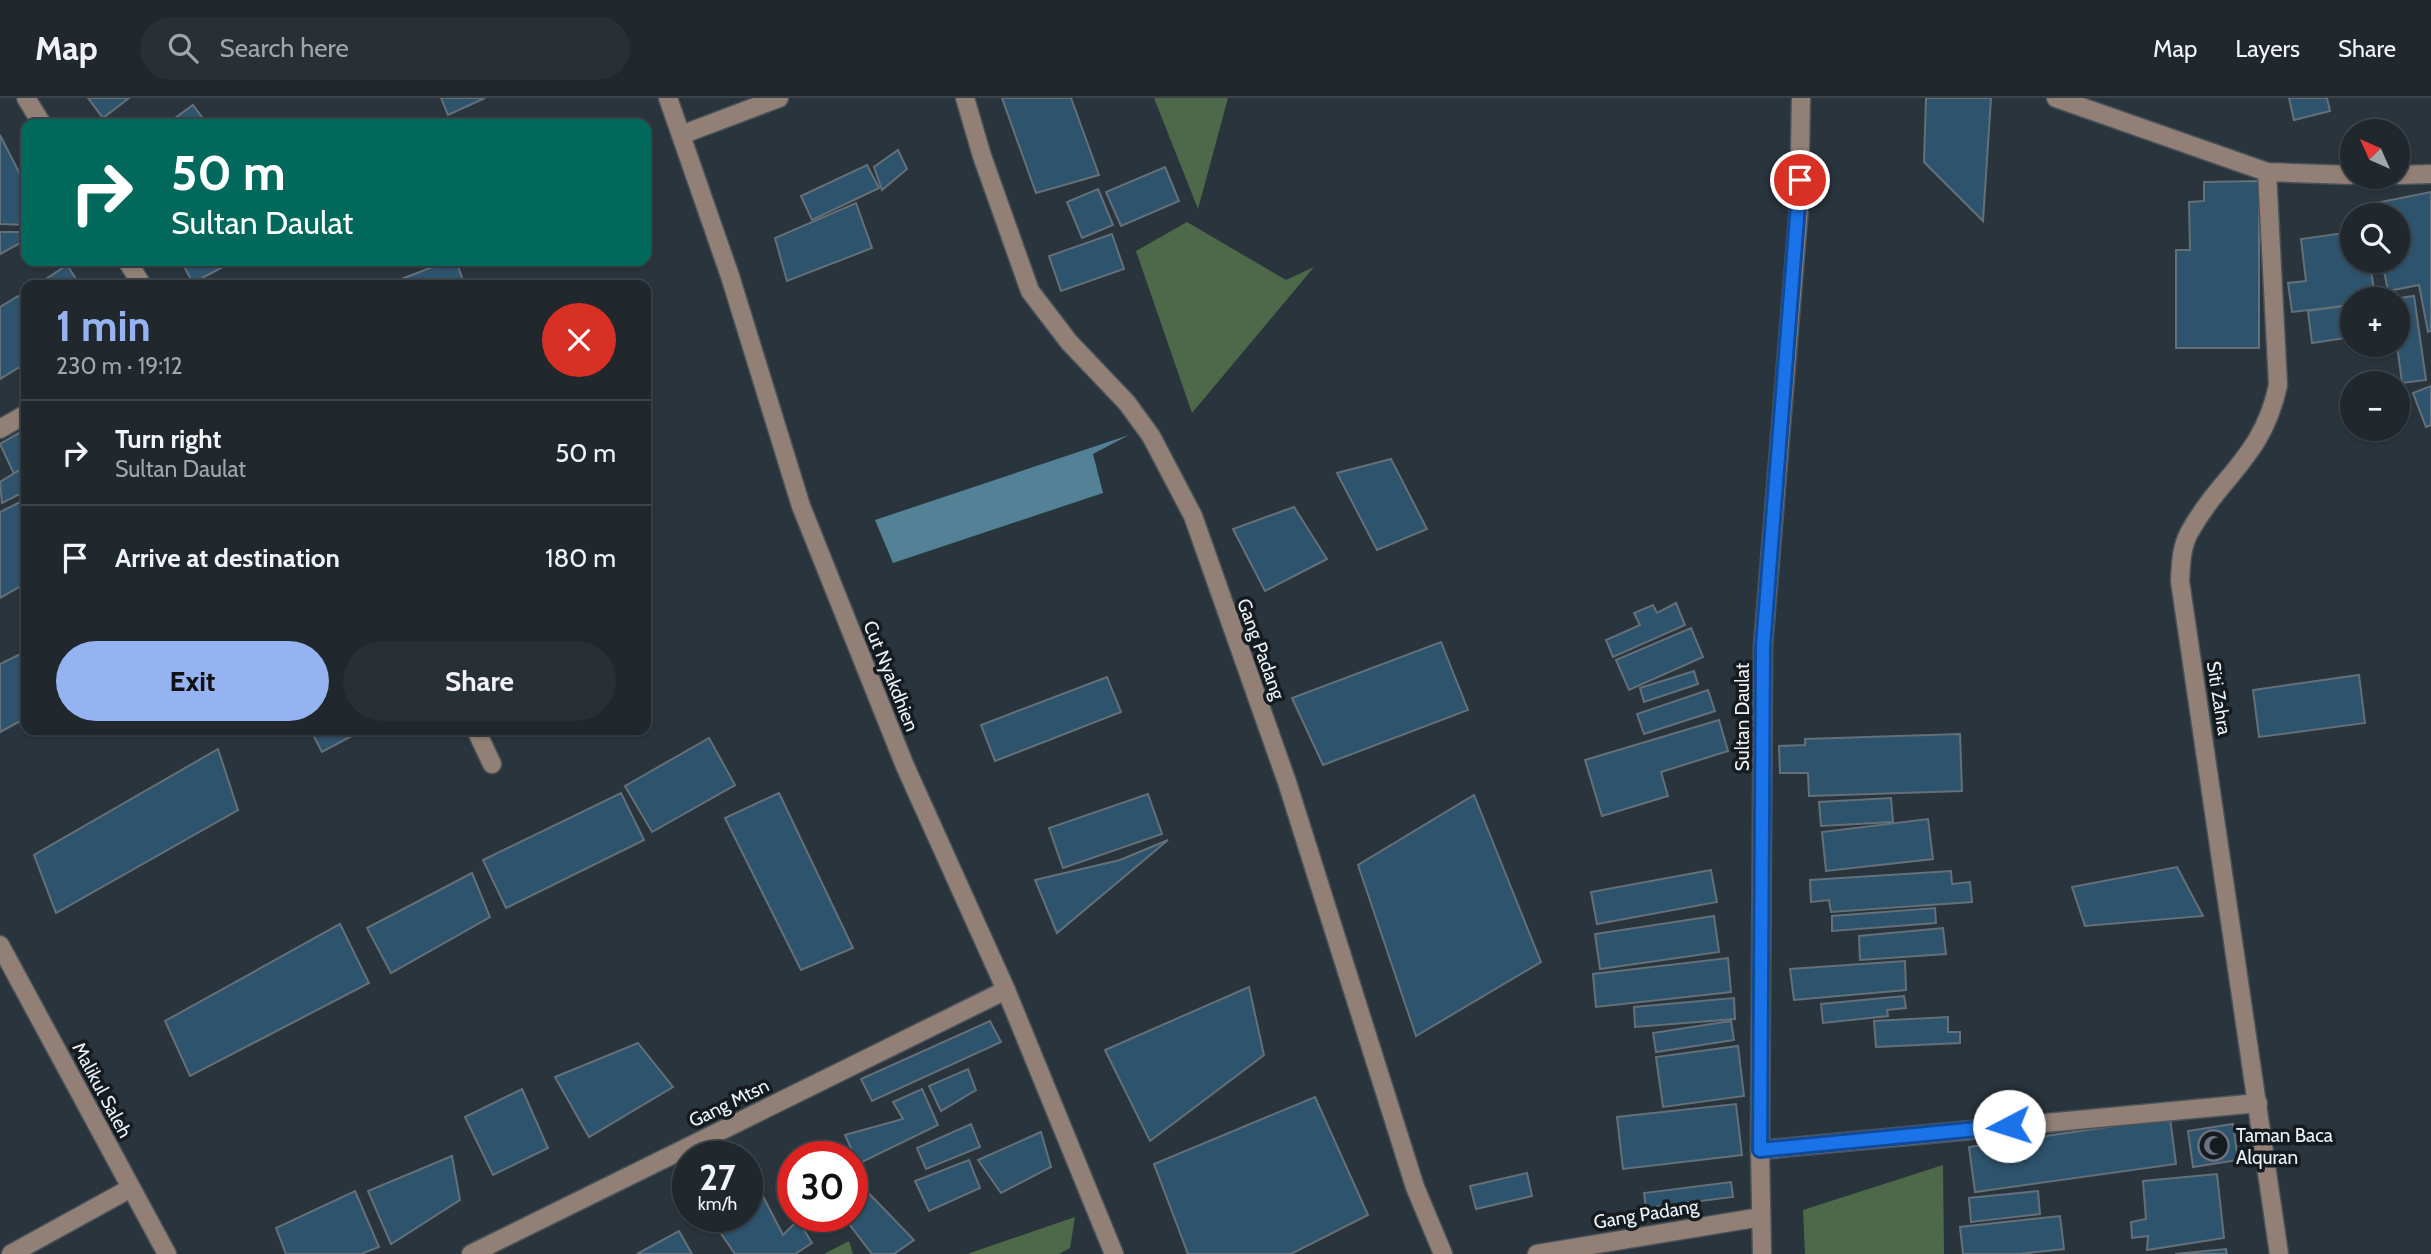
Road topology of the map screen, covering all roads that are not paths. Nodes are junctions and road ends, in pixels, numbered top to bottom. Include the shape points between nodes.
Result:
1 (26, 98) edge
2 (668, 98) edge
3 (779, 98) edge
4 (965, 98) edge
5 (1801, 98) edge
6 (2056, 98) edge
7 (39, 119) edge
8 (681, 135) junction
9 (2267, 172) junction
10 (2431, 174) edge
11 (2340, 175) edge
12 (2410, 175) edge
13 (21, 417) edge
14 (0, 429) edge
15 (478, 735) edge
16 (492, 764) dead end
17 (0, 945) edge
18 (1006, 990) junction
19 (2258, 1103) junction
20 (1760, 1150) junction
21 (131, 1188) junction
22 (1761, 1217) junction
23 (11, 1254) edge
24 (167, 1254) edge
25 (471, 1254) edge
26 (1114, 1254) edge
27 (1443, 1254) edge
28 (1537, 1254) edge
29 (1762, 1254) edge
30 (2279, 1254) edge

1 - 7 street
2 - 8 street, Cut Nyakdhien
3 - 8 street
4 - 27 street, Gang Padang via 1030,291 1069,342 1127,403 1151,436 1194,516 1287,782 1415,1186
5 - 20 street, Sultan Daulat via 1799,207 1763,646
6 - 9 street
8 - 18 street, Cut Nyakdhien via 801,506 905,766
9 - 11 street
9 - 19 street, Siti Zahra via 2278,385 2272,415 2257,443 2188,534 2180,581
10 - 12 street
13 - 14 street
15 - 16 street
17 - 21 street, Malikul Saleh
18 - 25 street, Gang Mtsn
18 - 26 street, Cut Nyakdhien
19 - 20 street
19 - 30 street, Siti Zahra
20 - 22 street, Sultan Daulat
21 - 23 street
21 - 24 street, Malikul Saleh
22 - 28 street, Gang Padang
22 - 29 street, Sultan Daulat

